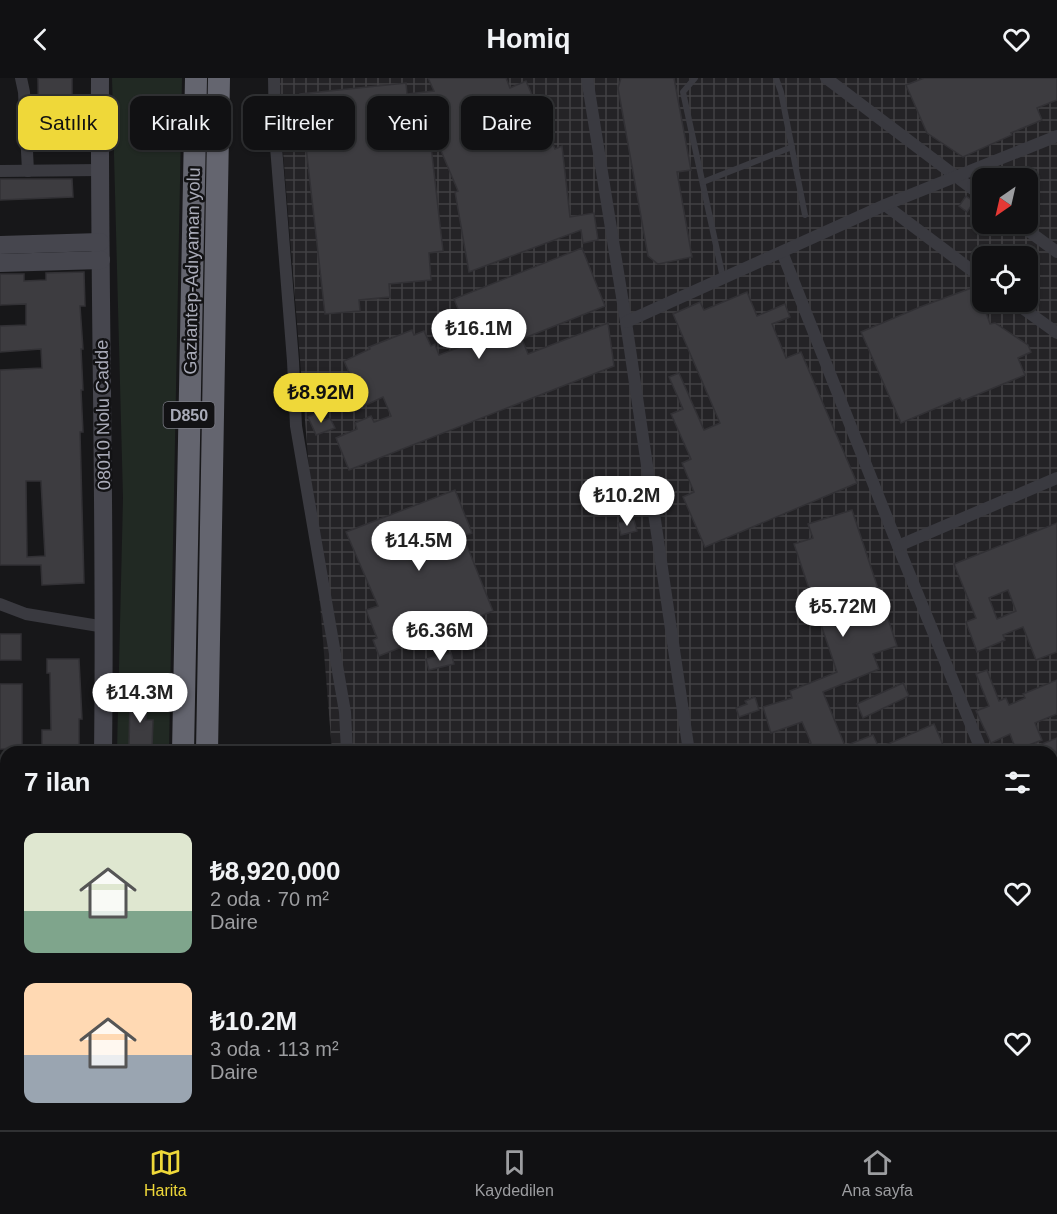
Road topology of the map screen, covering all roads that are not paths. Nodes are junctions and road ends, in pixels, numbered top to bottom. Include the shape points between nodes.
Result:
1 (21, 78) edge
2 (100, 78) edge
3 (196, 78) edge
4 (219, 78) edge
5 (274, 78) edge
6 (587, 78) edge
7 (695, 78) edge
8 (776, 78) edge
9 (826, 78) edge
10 (1057, 136) edge
11 (792, 147) junction
12 (0, 171) edge
13 (28, 171) junction
14 (100, 171) junction
15 (956, 176) junction
16 (703, 182) junction
17 (972, 188) edge
18 (885, 205) junction
19 (805, 215) dead end
20 (1033, 234) edge
21 (0, 245) edge
22 (100, 251) junction
23 (782, 252) junction
24 (1057, 252) edge
25 (0, 263) edge
26 (972, 270) edge
27 (723, 278) junction
28 (1028, 312) edge
29 (626, 322) junction
30 (1057, 333) edge
31 (1057, 478) edge
32 (898, 546) junction
33 (0, 604) edge
34 (105, 627) junction
35 (103, 746) edge
36 (183, 746) edge
37 (207, 746) edge
38 (347, 746) edge
39 (688, 746) edge
40 (980, 746) edge

1 - 13 street
2 - 14 street, 08010 Nolu Cadde
3 - 36 highway, Gaziantep-Adıyaman yolu / D850
4 - 37 highway, Gaziantep-Adıyaman yolu / D850
5 - 38 street via 296,426 345,712
6 - 29 street
7 - 16 lane via 683,92
8 - 11 lane
9 - 15 street
10 - 15 street
11 - 16 lane
11 - 19 lane
12 - 13 street
13 - 14 street
14 - 22 street, 08010 Nolu Cadde
15 - 17 street
15 - 18 street
16 - 27 lane
18 - 23 street
18 - 26 street
20 - 24 street
21 - 22 street
22 - 25 street
22 - 34 street, 08010 Nolu Cadde
23 - 27 street
23 - 32 street
27 - 29 street
28 - 30 street
29 - 39 street
31 - 32 street
32 - 40 street
33 - 34 street via 26,614
34 - 35 street, 08010 Nolu Cadde

